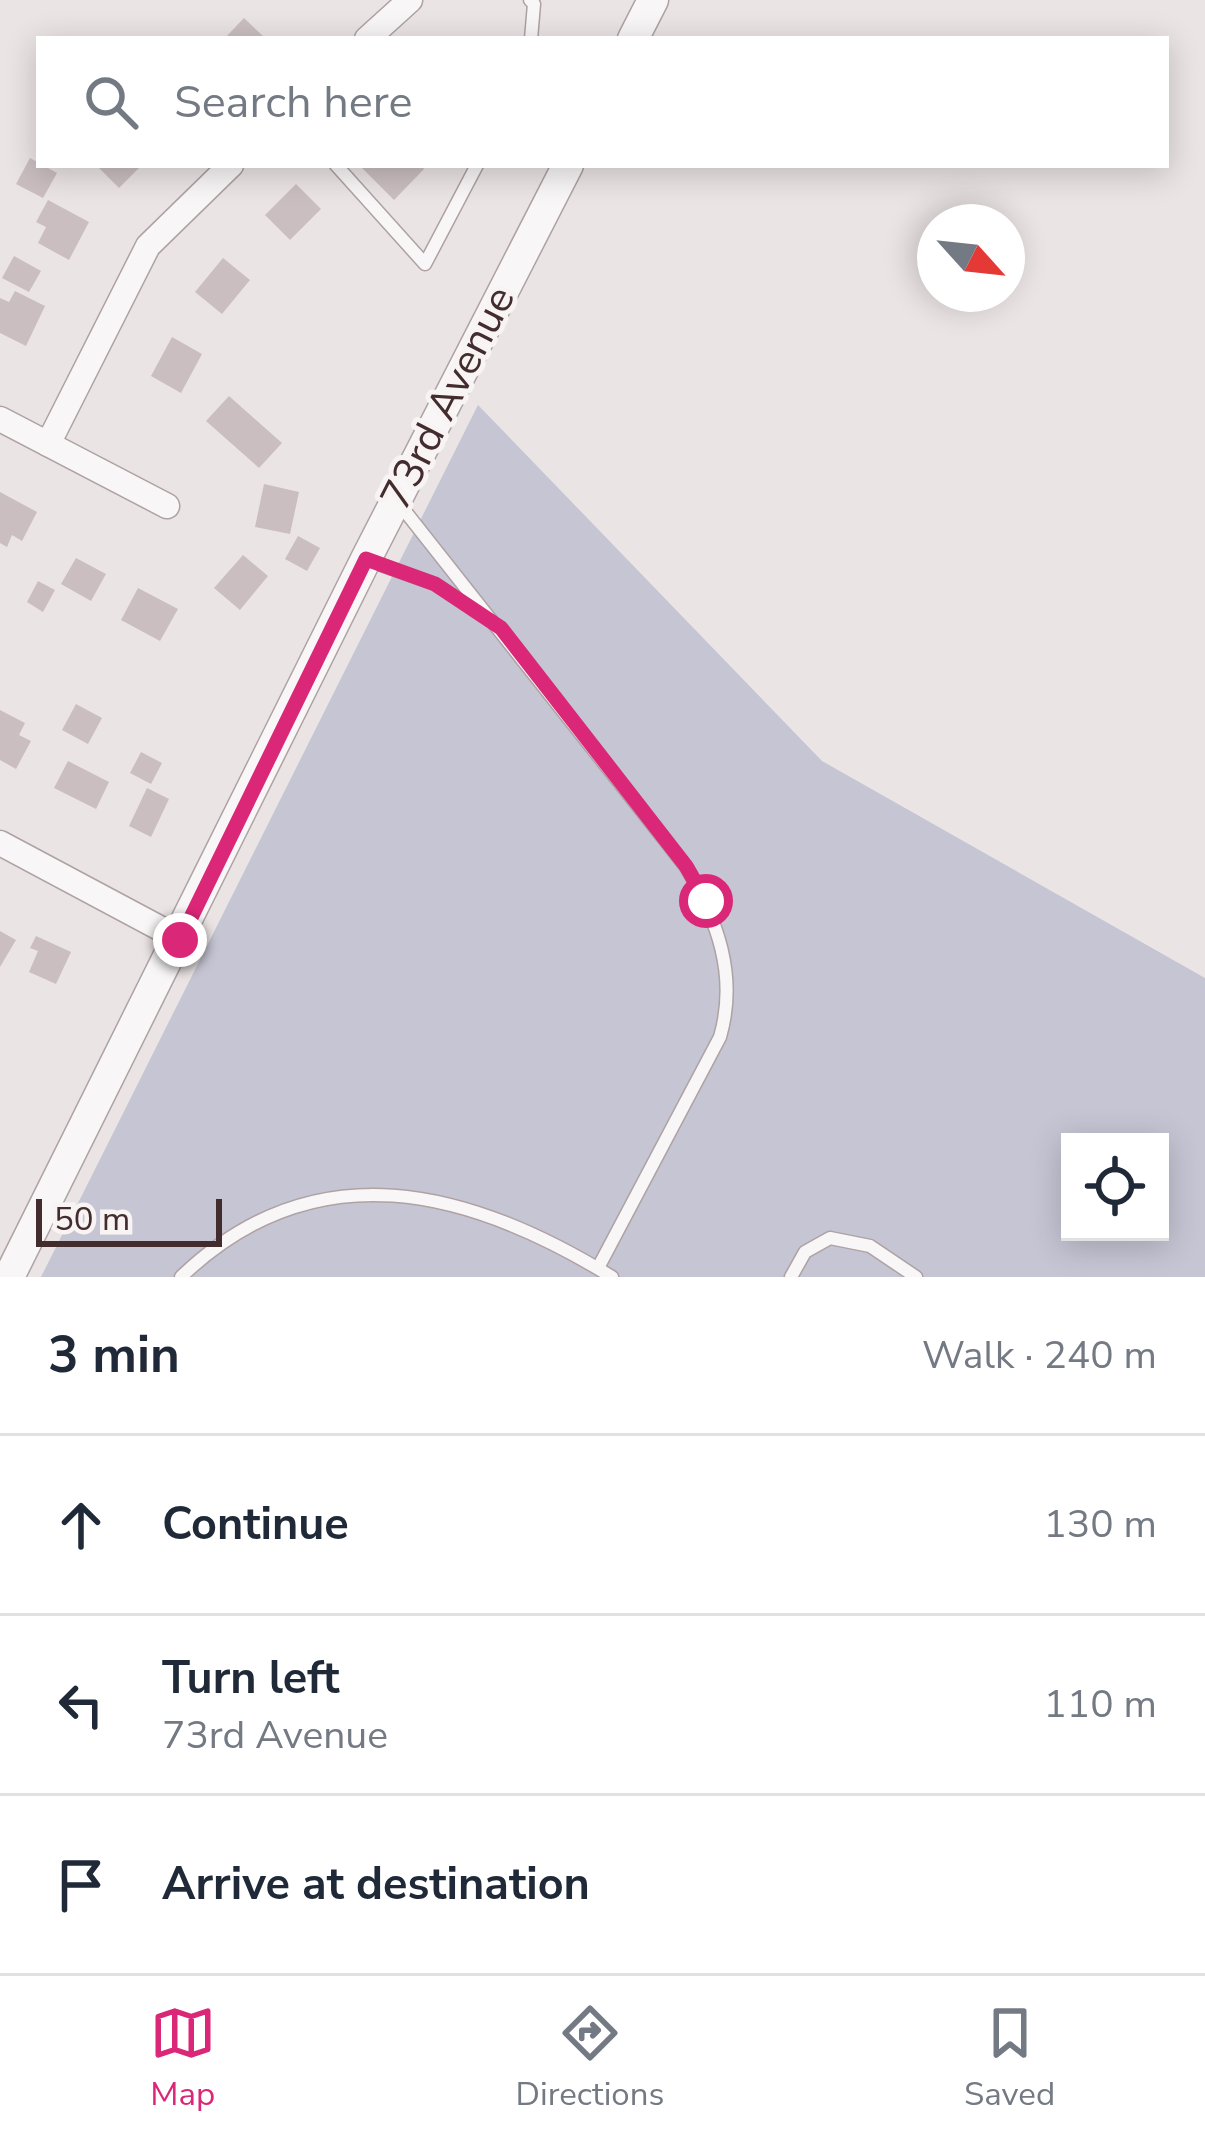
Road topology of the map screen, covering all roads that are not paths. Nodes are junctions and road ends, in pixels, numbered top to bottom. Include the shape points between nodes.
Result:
1 (410, 0) edge
2 (530, 0) edge
3 (653, 0) edge
4 (371, 36) edge
5 (531, 36) edge
6 (635, 36) edge
7 (228, 168) edge
8 (339, 168) edge
9 (475, 168) edge
10 (566, 168) edge
11 (0, 419) edge
12 (49, 444) junction
13 (396, 500) junction
14 (167, 506) dead end
15 (366, 559) junction
16 (501, 628) junction
17 (0, 843) edge
18 (180, 940) junction
19 (598, 1268) junction
20 (9, 1277) edge
21 (181, 1277) edge
22 (612, 1277) edge
23 (791, 1277) edge
24 (916, 1277) edge

1 - 4 street
2 - 5 lane
3 - 6 street
7 - 12 street via 148,246
8 - 9 lane via 425,264
10 - 13 street, 73rd Avenue
11 - 12 street
12 - 14 street
13 - 15 street, 73rd Avenue
13 - 16 lane
15 - 16 lane via 435,584
15 - 18 street, 73rd Avenue
16 - 19 lane via 686,866 717,931 728,982 719,1037
17 - 18 street
18 - 20 street, 73rd Avenue
19 - 21 lane via 476,1210 377,1195 337,1196 277,1214 220,1244
19 - 22 lane
23 - 24 lane via 805,1252 830,1238 870,1246

